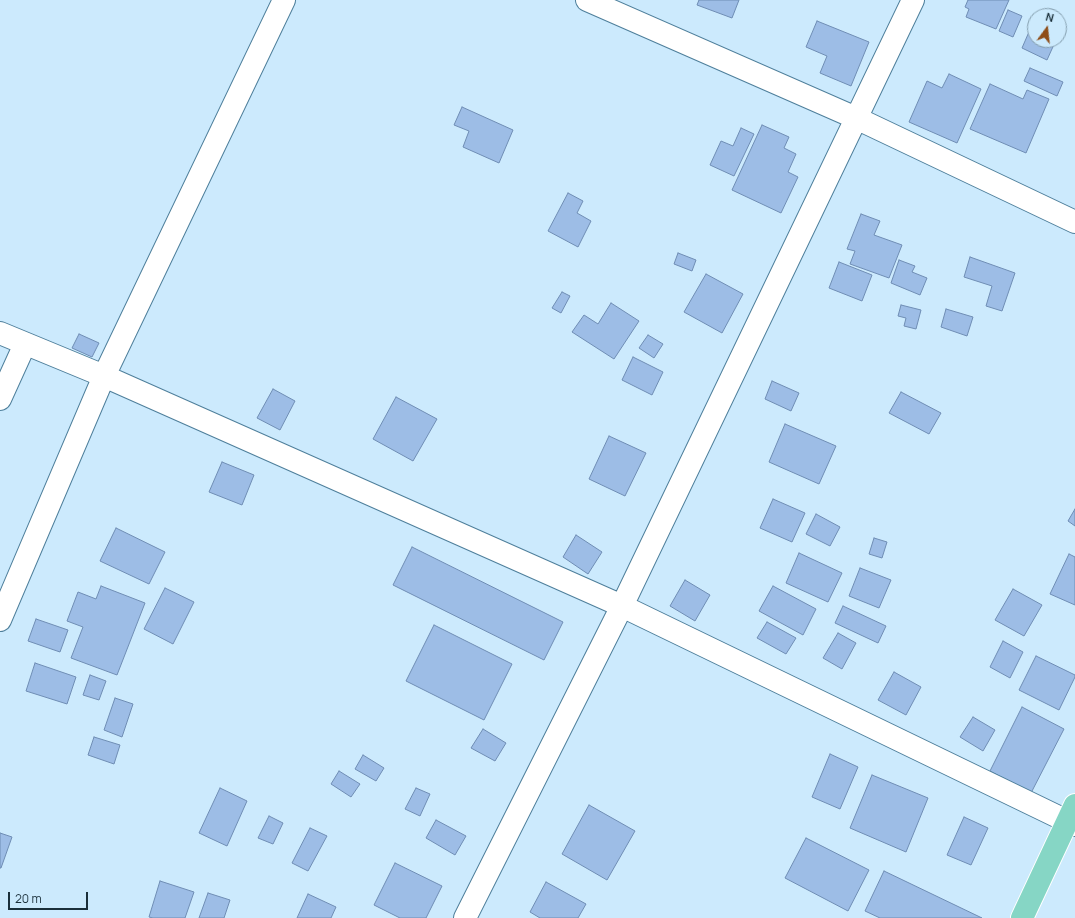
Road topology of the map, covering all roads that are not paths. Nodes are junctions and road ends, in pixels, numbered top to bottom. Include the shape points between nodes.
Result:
1 (284, 0) edge
2 (587, 0) edge
3 (913, 0) edge
4 (856, 118) junction
5 (1075, 222) edge
6 (0, 334) edge
7 (25, 344) junction
8 (104, 376) junction
9 (0, 399) edge
10 (622, 606) junction
11 (0, 620) edge
12 (1072, 817) edge
13 (465, 918) edge
14 (1022, 918) edge

1 - 8 street
2 - 4 street
3 - 4 street
4 - 5 street
4 - 10 street
6 - 7 street
7 - 8 street
7 - 9 street
8 - 10 street
8 - 11 street
10 - 12 street
10 - 13 street
12 - 14 main road

